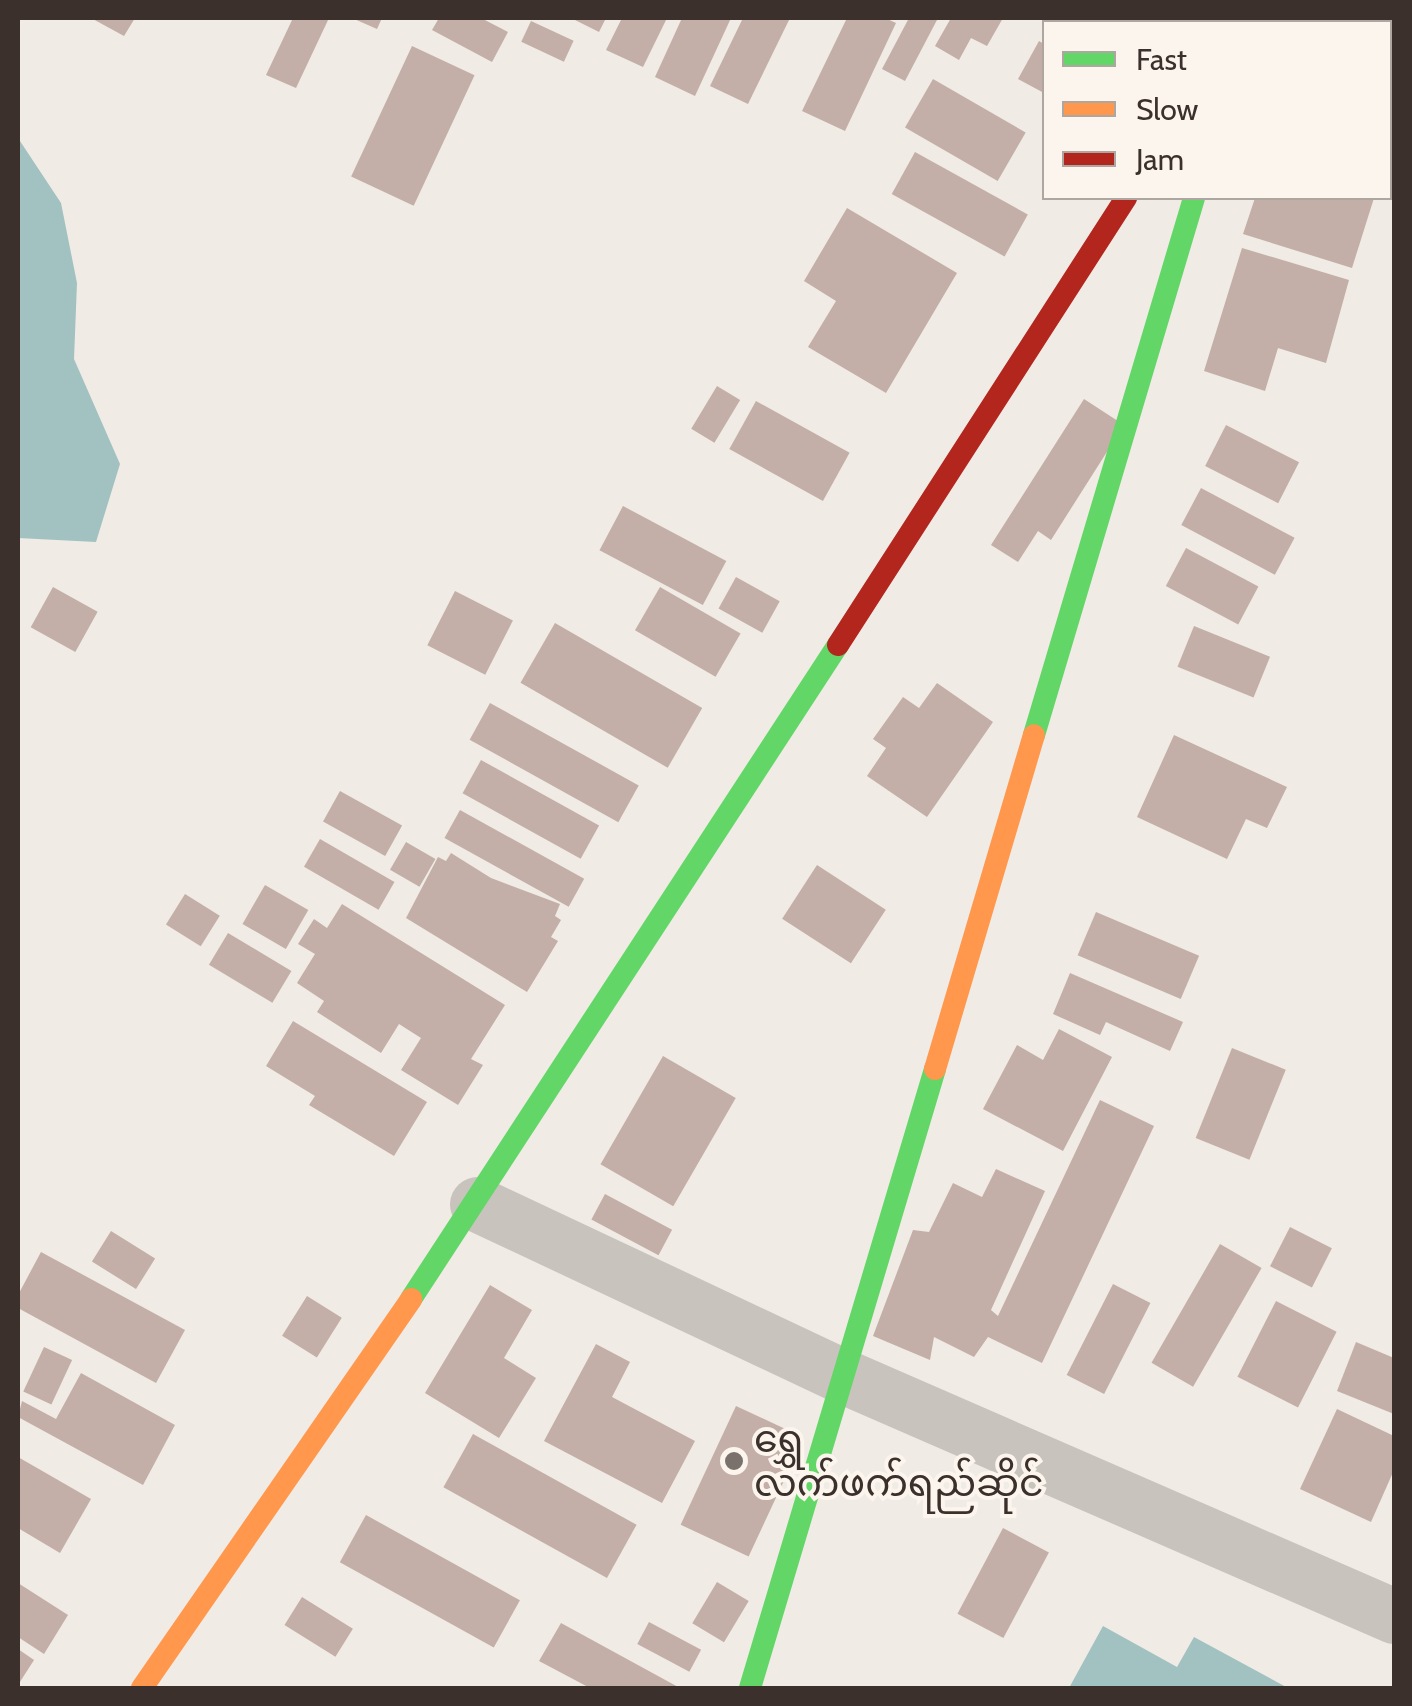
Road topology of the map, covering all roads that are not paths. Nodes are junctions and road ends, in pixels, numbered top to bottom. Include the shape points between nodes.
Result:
1 (1125, 200) edge
2 (1193, 200) edge
3 (476, 1204) junction
4 (843, 1376) junction
5 (1394, 1616) edge
6 (142, 1688) edge
7 (750, 1688) edge

1 - 3 main road
2 - 4 main road
3 - 4 street
3 - 6 main road
4 - 5 street
4 - 7 main road

